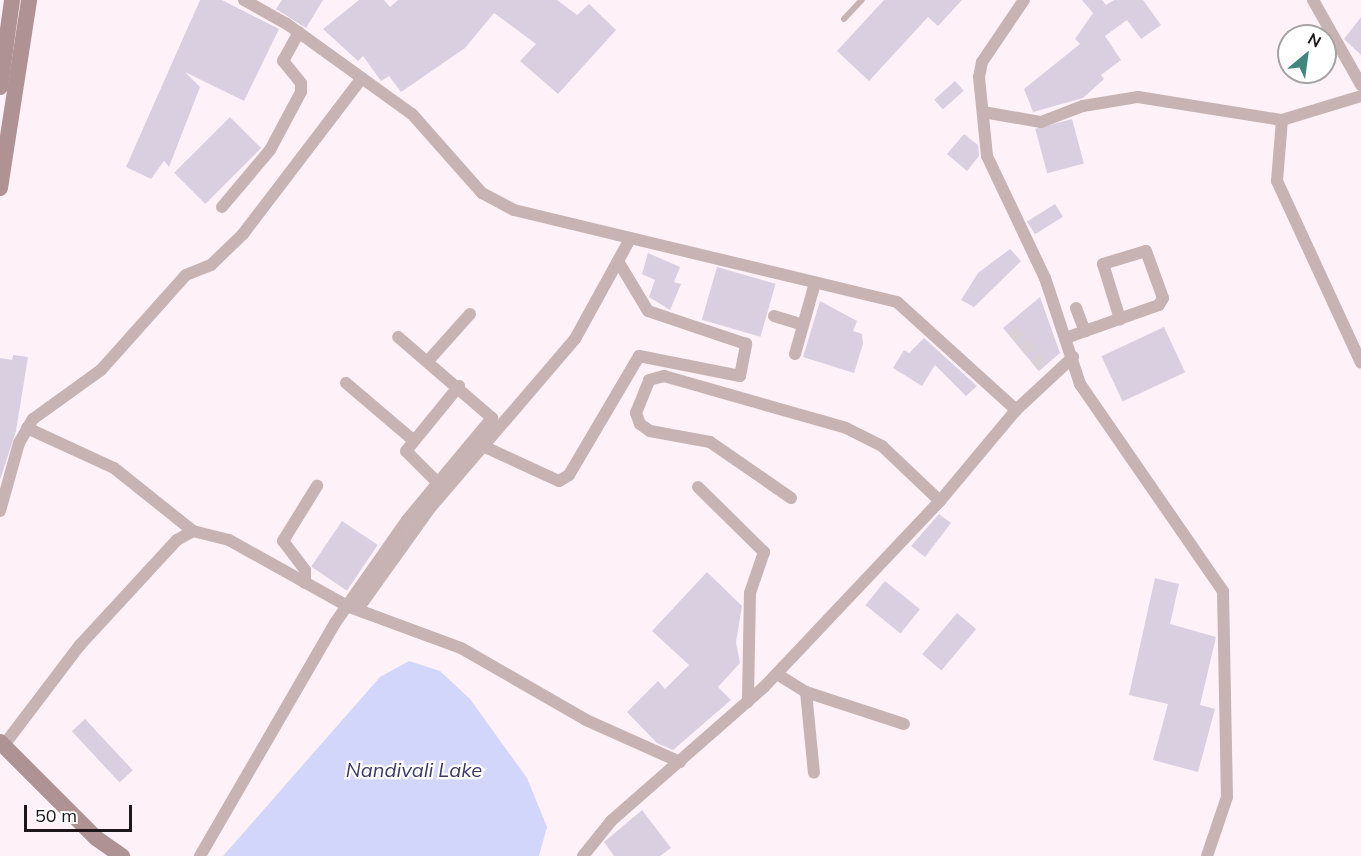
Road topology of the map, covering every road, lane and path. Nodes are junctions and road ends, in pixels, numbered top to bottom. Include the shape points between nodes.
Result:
1 (12, 0) edge
2 (29, 0) edge
3 (244, 0) edge
4 (862, 0) edge
5 (1024, 0) edge
6 (1313, 0) edge
7 (844, 19) dead end
8 (299, 32) junction
9 (362, 78) junction
10 (1361, 85) edge
11 (0, 87) edge
12 (1361, 96) edge
13 (982, 112) junction
14 (1282, 120) junction
15 (0, 188) edge
16 (222, 207) dead end
17 (630, 240) junction
18 (618, 261) junction
19 (815, 283) junction
20 (1076, 308) dead end
21 (470, 314) dead end
22 (774, 316) dead end
23 (1120, 319) junction
24 (803, 325) junction
25 (1085, 331) junction
26 (398, 337) dead end
27 (1066, 338) junction
28 (795, 354) dead end
29 (1073, 357) junction
30 (428, 361) junction
31 (1361, 363) edge
32 (346, 383) dead end
33 (459, 386) junction
34 (1016, 410) junction
35 (27, 428) junction
36 (413, 440) junction
37 (485, 447) junction
38 (438, 483) junction
39 (317, 486) dead end
40 (698, 487) dead end
41 (791, 498) dead end
42 (940, 501) junction
43 (0, 511) edge
44 (193, 531) junction
45 (304, 583) junction
46 (354, 606) junction
47 (777, 674) junction
48 (806, 692) junction
49 (748, 702) junction
50 (904, 724) dead end
51 (2, 744) edge
52 (680, 762) junction
53 (814, 773) dead end
54 (122, 856) edge
55 (200, 856) edge
56 (583, 856) edge
57 (1207, 856) edge

1 - 11 main road
2 - 15 main road
3 - 8 street
4 - 7 lane
5 - 13 street via 982,62
6 - 10 street
8 - 9 street
8 - 16 street via 283,61 301,92 270,150
9 - 17 street via 412,114 482,193 514,210
9 - 35 street via 243,234 211,265 186,275 128,344
12 - 14 street
13 - 14 street via 1041,122 1110,100 1138,97
13 - 27 street via 987,156 1045,278
14 - 31 street via 1277,181
17 - 18 street
17 - 19 street
18 - 37 street via 575,339
18 - 37 street via 648,311 746,344 740,376 639,356 569,475 560,481
19 - 24 street
19 - 34 street via 884,297 908,308
20 - 25 street
21 - 30 street
22 - 24 street
23 - 23 street via 1162,302 1146,251 1103,264
23 - 25 street
24 - 28 street
25 - 27 street
26 - 30 street
27 - 29 street
29 - 34 street via 1047,373
29 - 57 street via 1080,384 1223,591 1227,797
30 - 33 street
32 - 36 street
33 - 36 street
33 - 38 street via 492,418
34 - 42 street
35 - 43 street
35 - 44 street via 114,468
36 - 38 street via 406,455
37 - 46 street
38 - 46 street
39 - 45 street via 283,541 305,570
40 - 49 street via 764,552 750,593
41 - 42 street via 710,442 640,424 636,413 648,380 664,376 846,428 882,446
42 - 47 street
44 - 45 street via 229,540
44 - 51 street via 177,540 80,645
45 - 46 street
46 - 52 street via 461,648 586,720
46 - 55 street
47 - 48 street
47 - 49 street
48 - 50 street
48 - 53 street
49 - 52 street
51 - 54 main road via 96,838
52 - 56 street via 611,821

